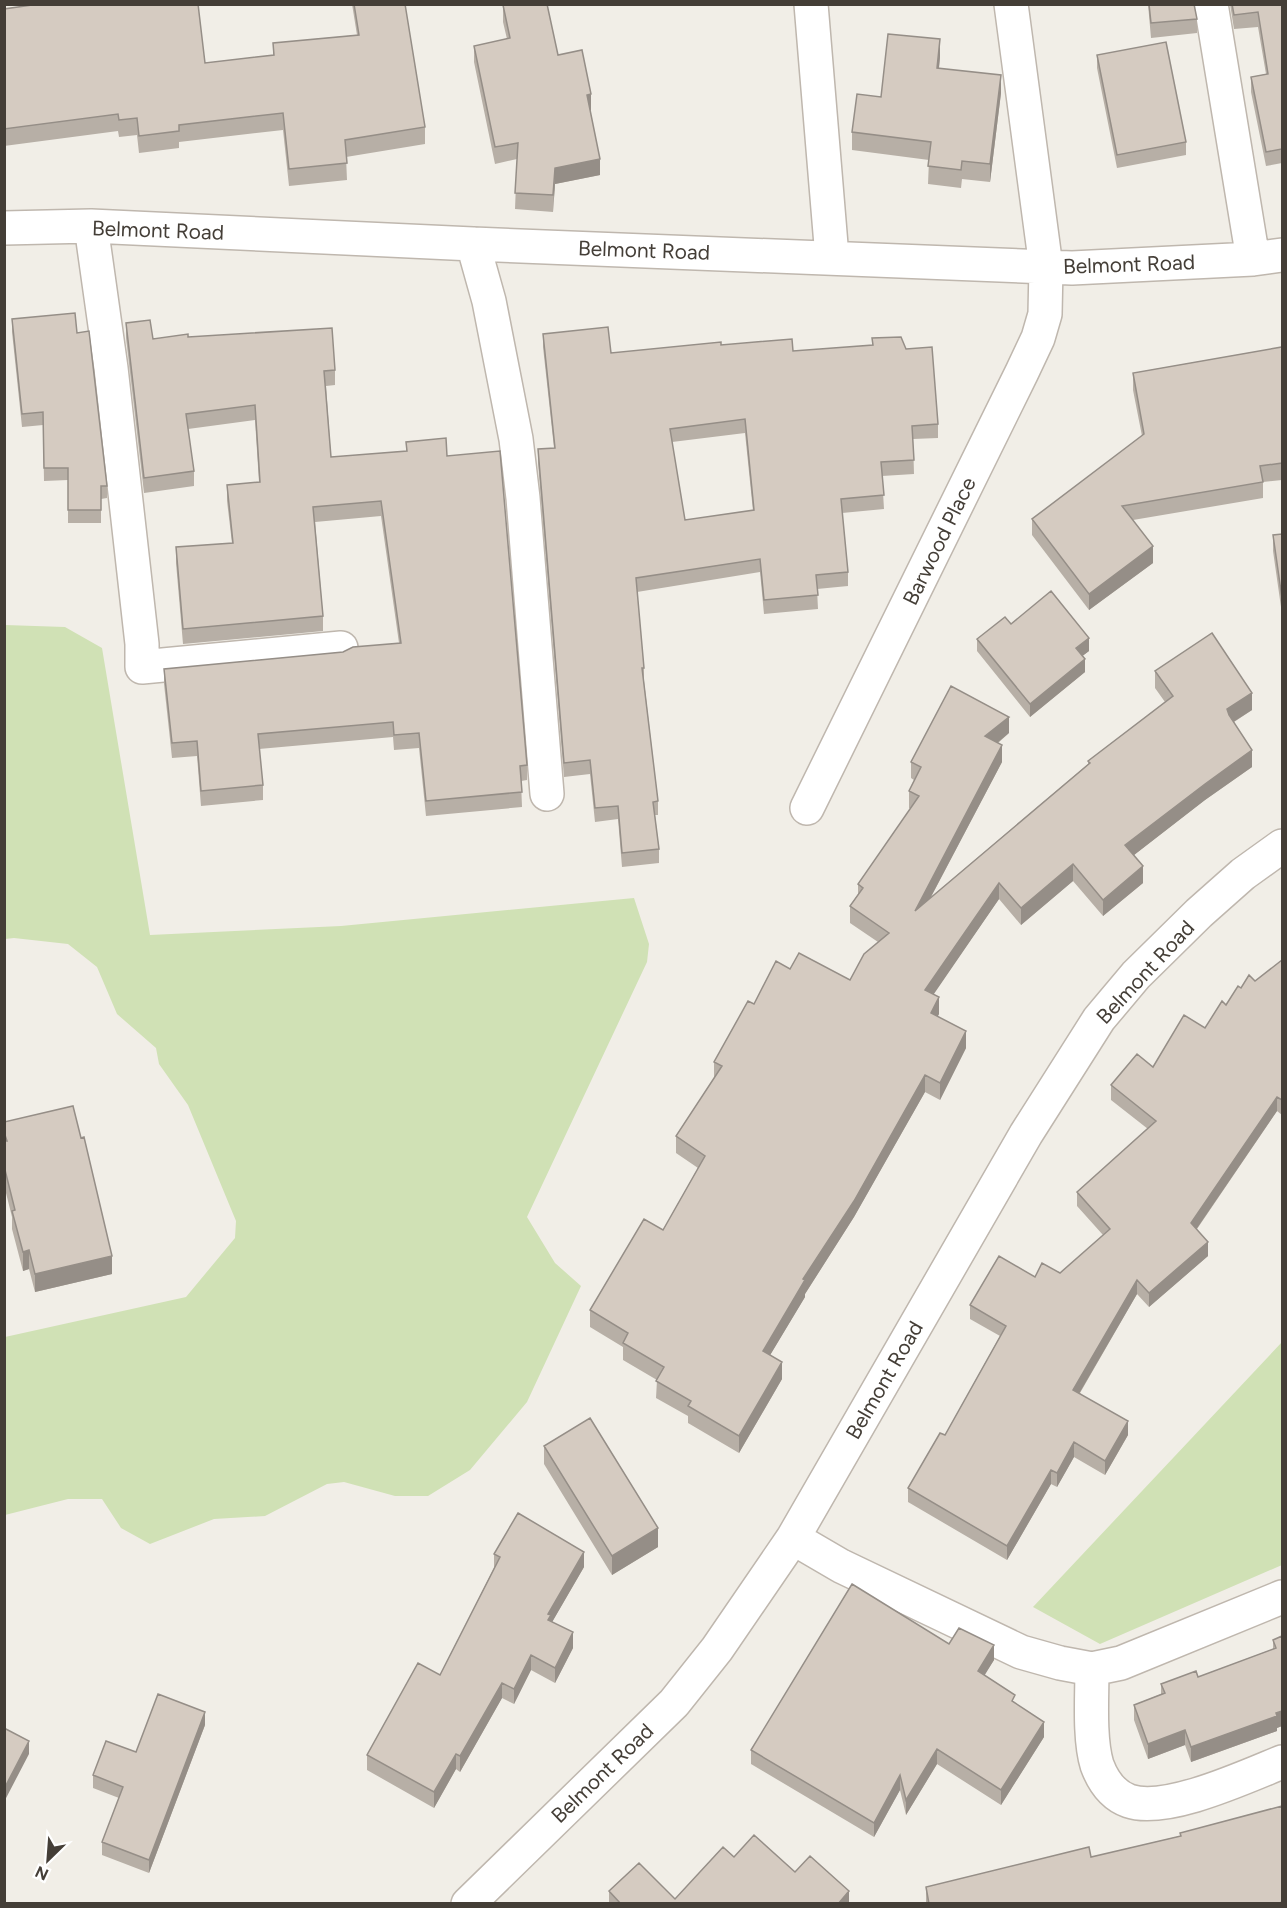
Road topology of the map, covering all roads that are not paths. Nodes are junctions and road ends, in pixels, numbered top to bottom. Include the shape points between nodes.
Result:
1 (811, 4) edge
2 (1011, 4) edge
3 (1211, 4) edge
4 (91, 226) junction
5 (4, 228) edge
6 (473, 244) junction
7 (832, 257) junction
8 (1268, 257) edge
9 (1046, 267) junction
10 (341, 648) dead end
11 (547, 794) dead end
12 (807, 808) dead end
13 (1282, 846) edge
14 (793, 1538) junction
15 (1282, 1597) edge
16 (1092, 1669) junction
17 (1282, 1762) edge
18 (468, 1904) edge

1 - 7 street
2 - 9 street, Barwood Place
3 - 8 street
4 - 5 street, Belmont Road
4 - 6 street, Belmont Road
4 - 10 street via 111,368 142,668
6 - 7 street, Belmont Road
6 - 11 street via 489,301 517,449
7 - 9 street, Belmont Road
8 - 9 street, Belmont Road
9 - 12 street, Barwood Place via 1045,314 1038,338
13 - 14 street, Belmont Road via 1199,913 1136,975 1099,1019 1026,1134
14 - 16 street via 841,1566 1021,1652
14 - 18 street, Belmont Road via 717,1649 674,1703
15 - 16 street via 1121,1663
16 - 17 street via 1096,1762 1105,1783 1120,1797 1137,1803 1170,1802 1217,1789

